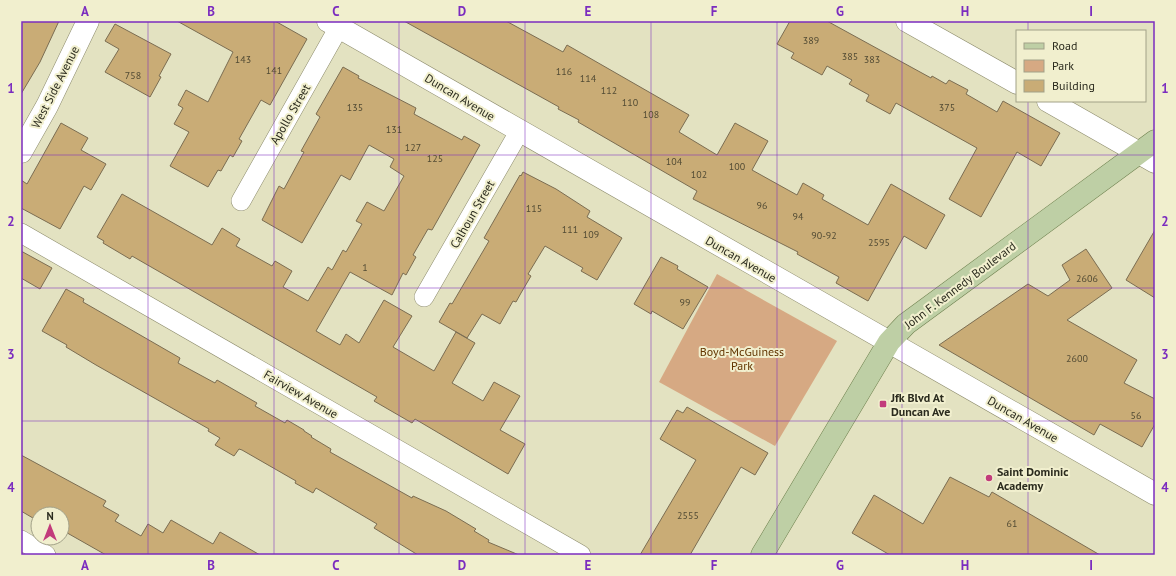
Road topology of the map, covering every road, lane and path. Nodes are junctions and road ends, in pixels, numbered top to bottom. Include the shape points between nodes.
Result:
1 (88, 21) edge
2 (915, 23) edge
3 (334, 24) edge
4 (1016, 82) edge
5 (1050, 102) edge
6 (519, 132) junction
7 (21, 152) edge
8 (1150, 152) edge
9 (241, 201) dead end
10 (21, 233) edge
11 (424, 297) dead end
12 (889, 342) junction
13 (1155, 494) edge
14 (21, 540) edge
15 (46, 555) edge
16 (581, 555) edge
17 (762, 555) edge

1 - 7 street, West Side Avenue via 47,106
2 - 4 street
3 - 6 street, Duncan Avenue
3 - 9 street, Apollo Street
5 - 8 street
6 - 11 street, Calhoun Street
6 - 12 street, Duncan Avenue
8 - 12 main road, John F. Kennedy Boulevard via 906,324
10 - 16 street, Fairview Avenue
12 - 13 street, Duncan Avenue
12 - 17 main road, John F. Kennedy Boulevard
14 - 15 street

